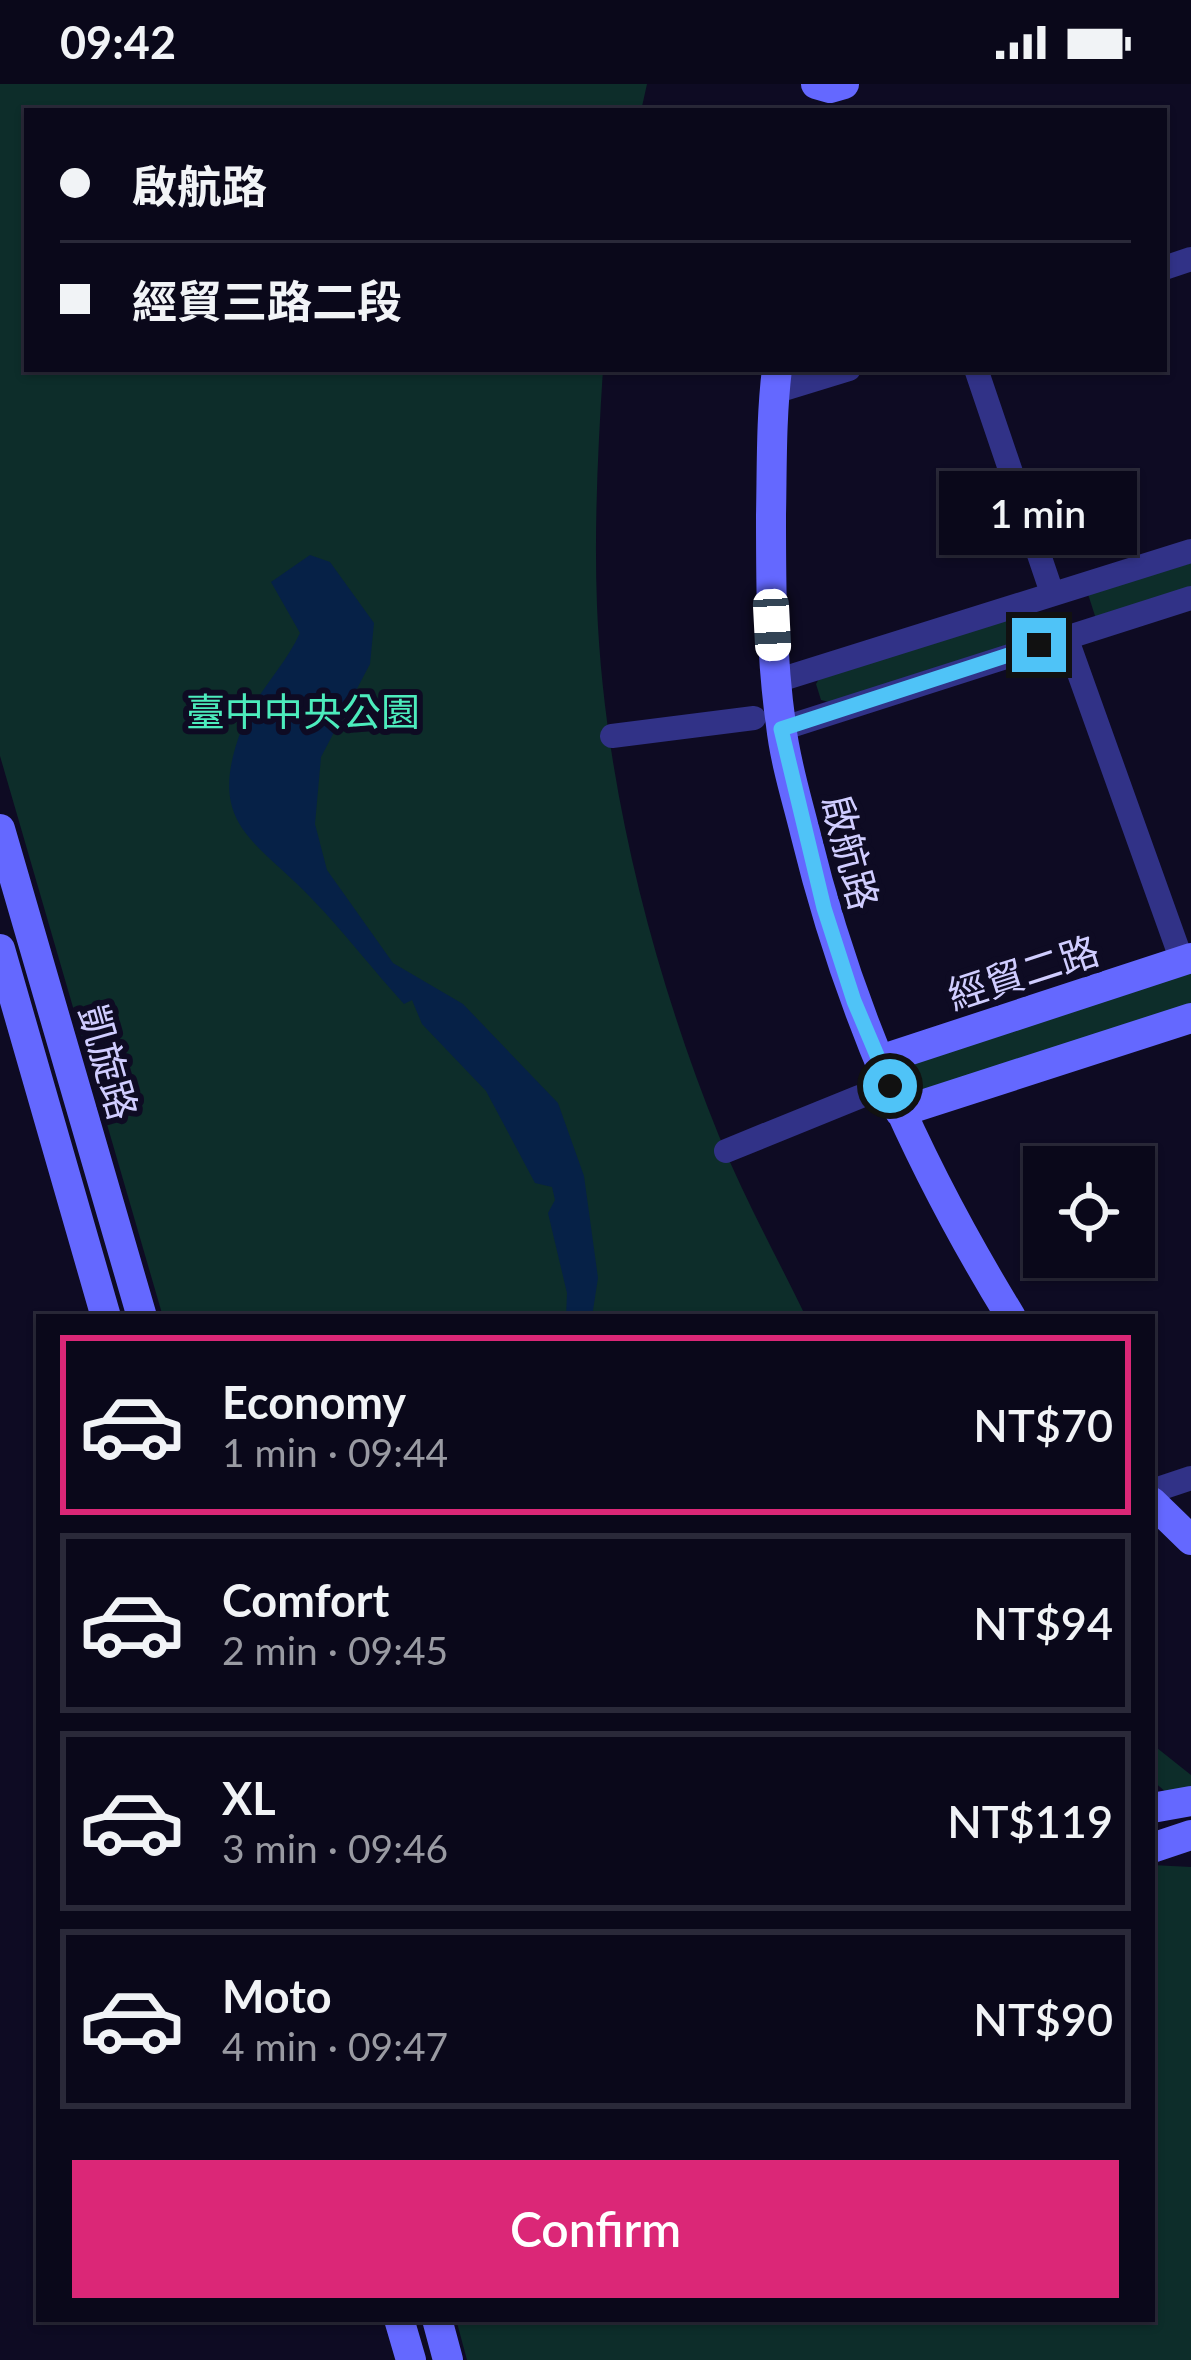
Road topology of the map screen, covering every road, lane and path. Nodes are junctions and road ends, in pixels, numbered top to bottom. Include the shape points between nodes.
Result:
1 (831, 372) edge
2 (977, 372) edge
3 (776, 381) edge
4 (1191, 550) edge
5 (1052, 593) junction
6 (1191, 598) edge
7 (1066, 637) junction
8 (776, 681) junction
9 (768, 723) junction
10 (612, 736) dead end
11 (0, 829) edge
12 (0, 949) edge
13 (1186, 959) edge
14 (1191, 1018) edge
15 (880, 1060) junction
16 (859, 1097) dead end
17 (900, 1112) junction
18 (726, 1151) dead end
19 (105, 1314) edge
20 (141, 1314) edge
21 (1009, 1314) edge
22 (1191, 1478) edge
23 (1155, 1490) edge
24 (1155, 1505) edge
25 (1189, 1536) edge
26 (1191, 1801) edge
27 (1155, 1807) edge
28 (1191, 1835) edge
29 (1155, 1847) edge
30 (400, 2322) edge
31 (443, 2342) edge
32 (406, 2359) edge

1 - 3 street
2 - 5 street
3 - 8 street, 啟航路
4 - 5 street
5 - 8 street
6 - 7 street
7 - 9 street
7 - 13 street
8 - 9 street, 啟航路
9 - 10 street
9 - 15 street, 啟航路 via 854,1001
11 - 20 street, 凱旋路
12 - 19 street, 凱旋路
13 - 15 street, 經貿二路
14 - 17 street
15 - 17 street, 啟航路
16 - 18 street
17 - 21 street, 啟航路
22 - 23 street
24 - 25 street
26 - 27 street
28 - 29 street
30 - 32 street
31 - 32 street

